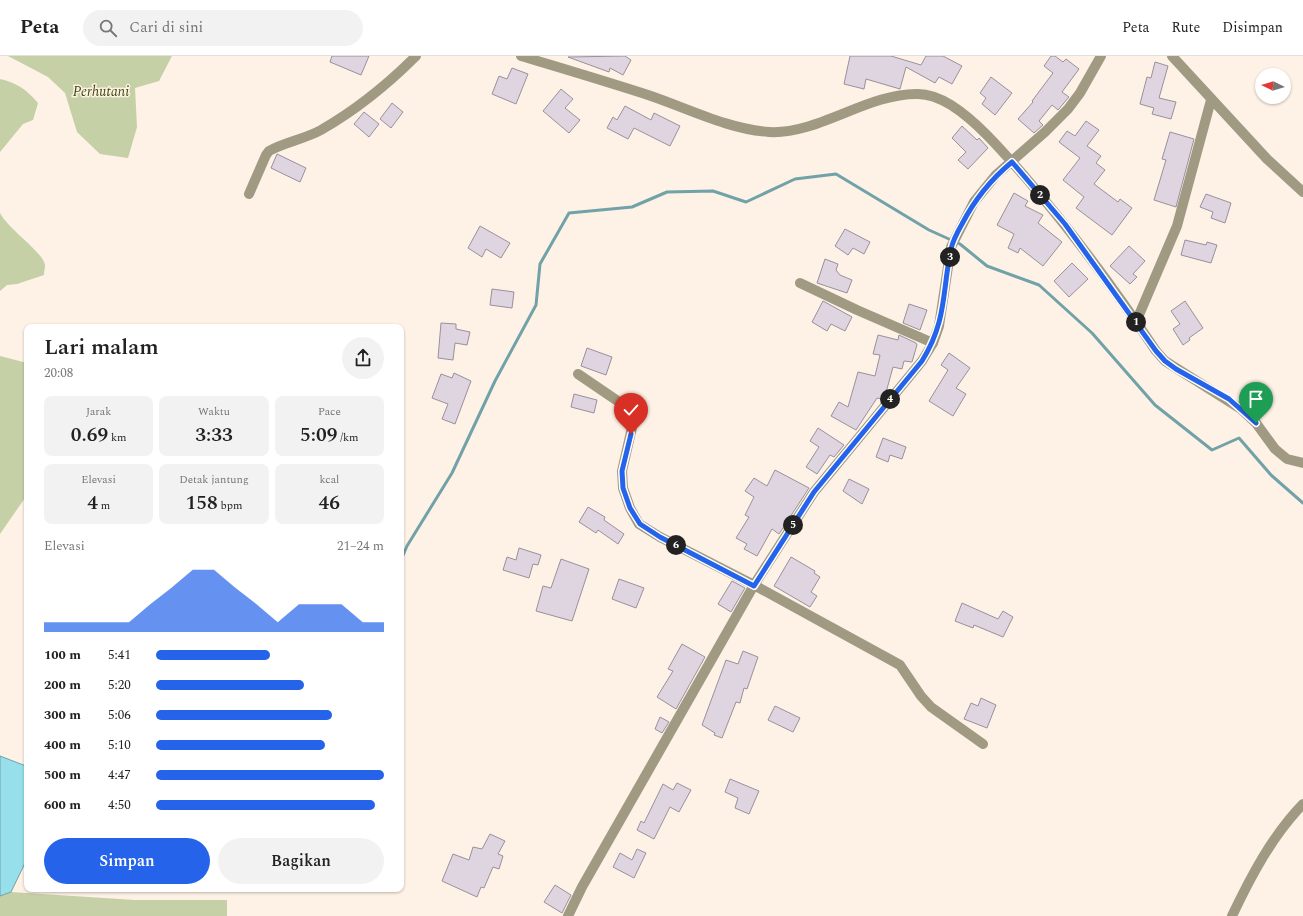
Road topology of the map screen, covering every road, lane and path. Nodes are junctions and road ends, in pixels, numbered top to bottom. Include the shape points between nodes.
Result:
1 (416, 56) edge
2 (521, 56) edge
3 (1101, 56) edge
4 (1172, 56) edge
5 (1211, 100) junction
6 (1012, 162) junction
7 (1303, 192) edge
8 (249, 194) dead end
9 (800, 283) dead end
10 (1136, 322) junction
11 (933, 343) junction
12 (578, 374) dead end
13 (1303, 463) edge
14 (754, 586) junction
15 (983, 744) dead end
16 (1303, 804) edge
17 (568, 916) edge
18 (1232, 916) edge

1 - 8 street via 385,85 320,131 269,151
2 - 6 street via 752,131 792,130 902,95 931,96 951,105 969,118
3 - 6 street via 1084,88 1068,109
4 - 5 street
5 - 7 street via 1267,159
5 - 10 street via 1177,226
6 - 10 street via 1065,224
6 - 11 street via 980,193 957,233 951,247 943,309
9 - 11 street
10 - 13 street via 1165,361 1235,404 1256,423 1275,449 1287,458
11 - 14 street via 922,361 814,492
12 - 14 street via 625,406 634,419 622,471 623,488 630,508 640,524
14 - 15 street via 900,665 931,706
14 - 17 street via 582,887
16 - 18 street via 1285,825 1253,872

